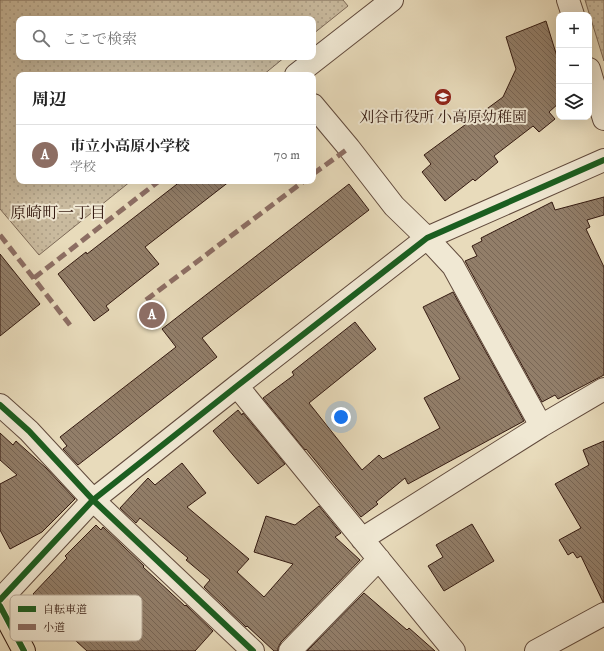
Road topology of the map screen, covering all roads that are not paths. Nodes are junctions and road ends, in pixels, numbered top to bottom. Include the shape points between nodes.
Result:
1 (392, 0) edge
2 (568, 0) edge
3 (572, 12) edge
4 (316, 59) edge
5 (315, 60) edge
6 (300, 72) edge
7 (592, 79) edge
8 (316, 109) edge
9 (604, 119) edge
10 (604, 160) edge
11 (427, 238) junction
12 (237, 386) junction
13 (604, 389) edge
14 (0, 405) edge
15 (541, 426) junction
16 (93, 500) junction
17 (362, 539) junction
18 (380, 559) junction
19 (0, 600) edge
20 (0, 606) edge
21 (604, 614) edge
22 (10, 625) edge
23 (19, 641) edge
24 (24, 651) edge
25 (253, 651) edge
26 (290, 651) edge
27 (454, 651) edge
28 (536, 651) edge

1 - 4 street
2 - 3 street
5 - 6 street
7 - 9 street
8 - 11 street via 394,206
10 - 11 street
11 - 12 street
11 - 15 street via 453,266
12 - 16 street
12 - 17 street
13 - 15 street
14 - 16 street
15 - 17 street
16 - 19 street
16 - 25 street
17 - 18 street
18 - 26 street
18 - 27 street
20 - 22 main road
21 - 28 street
23 - 24 main road

